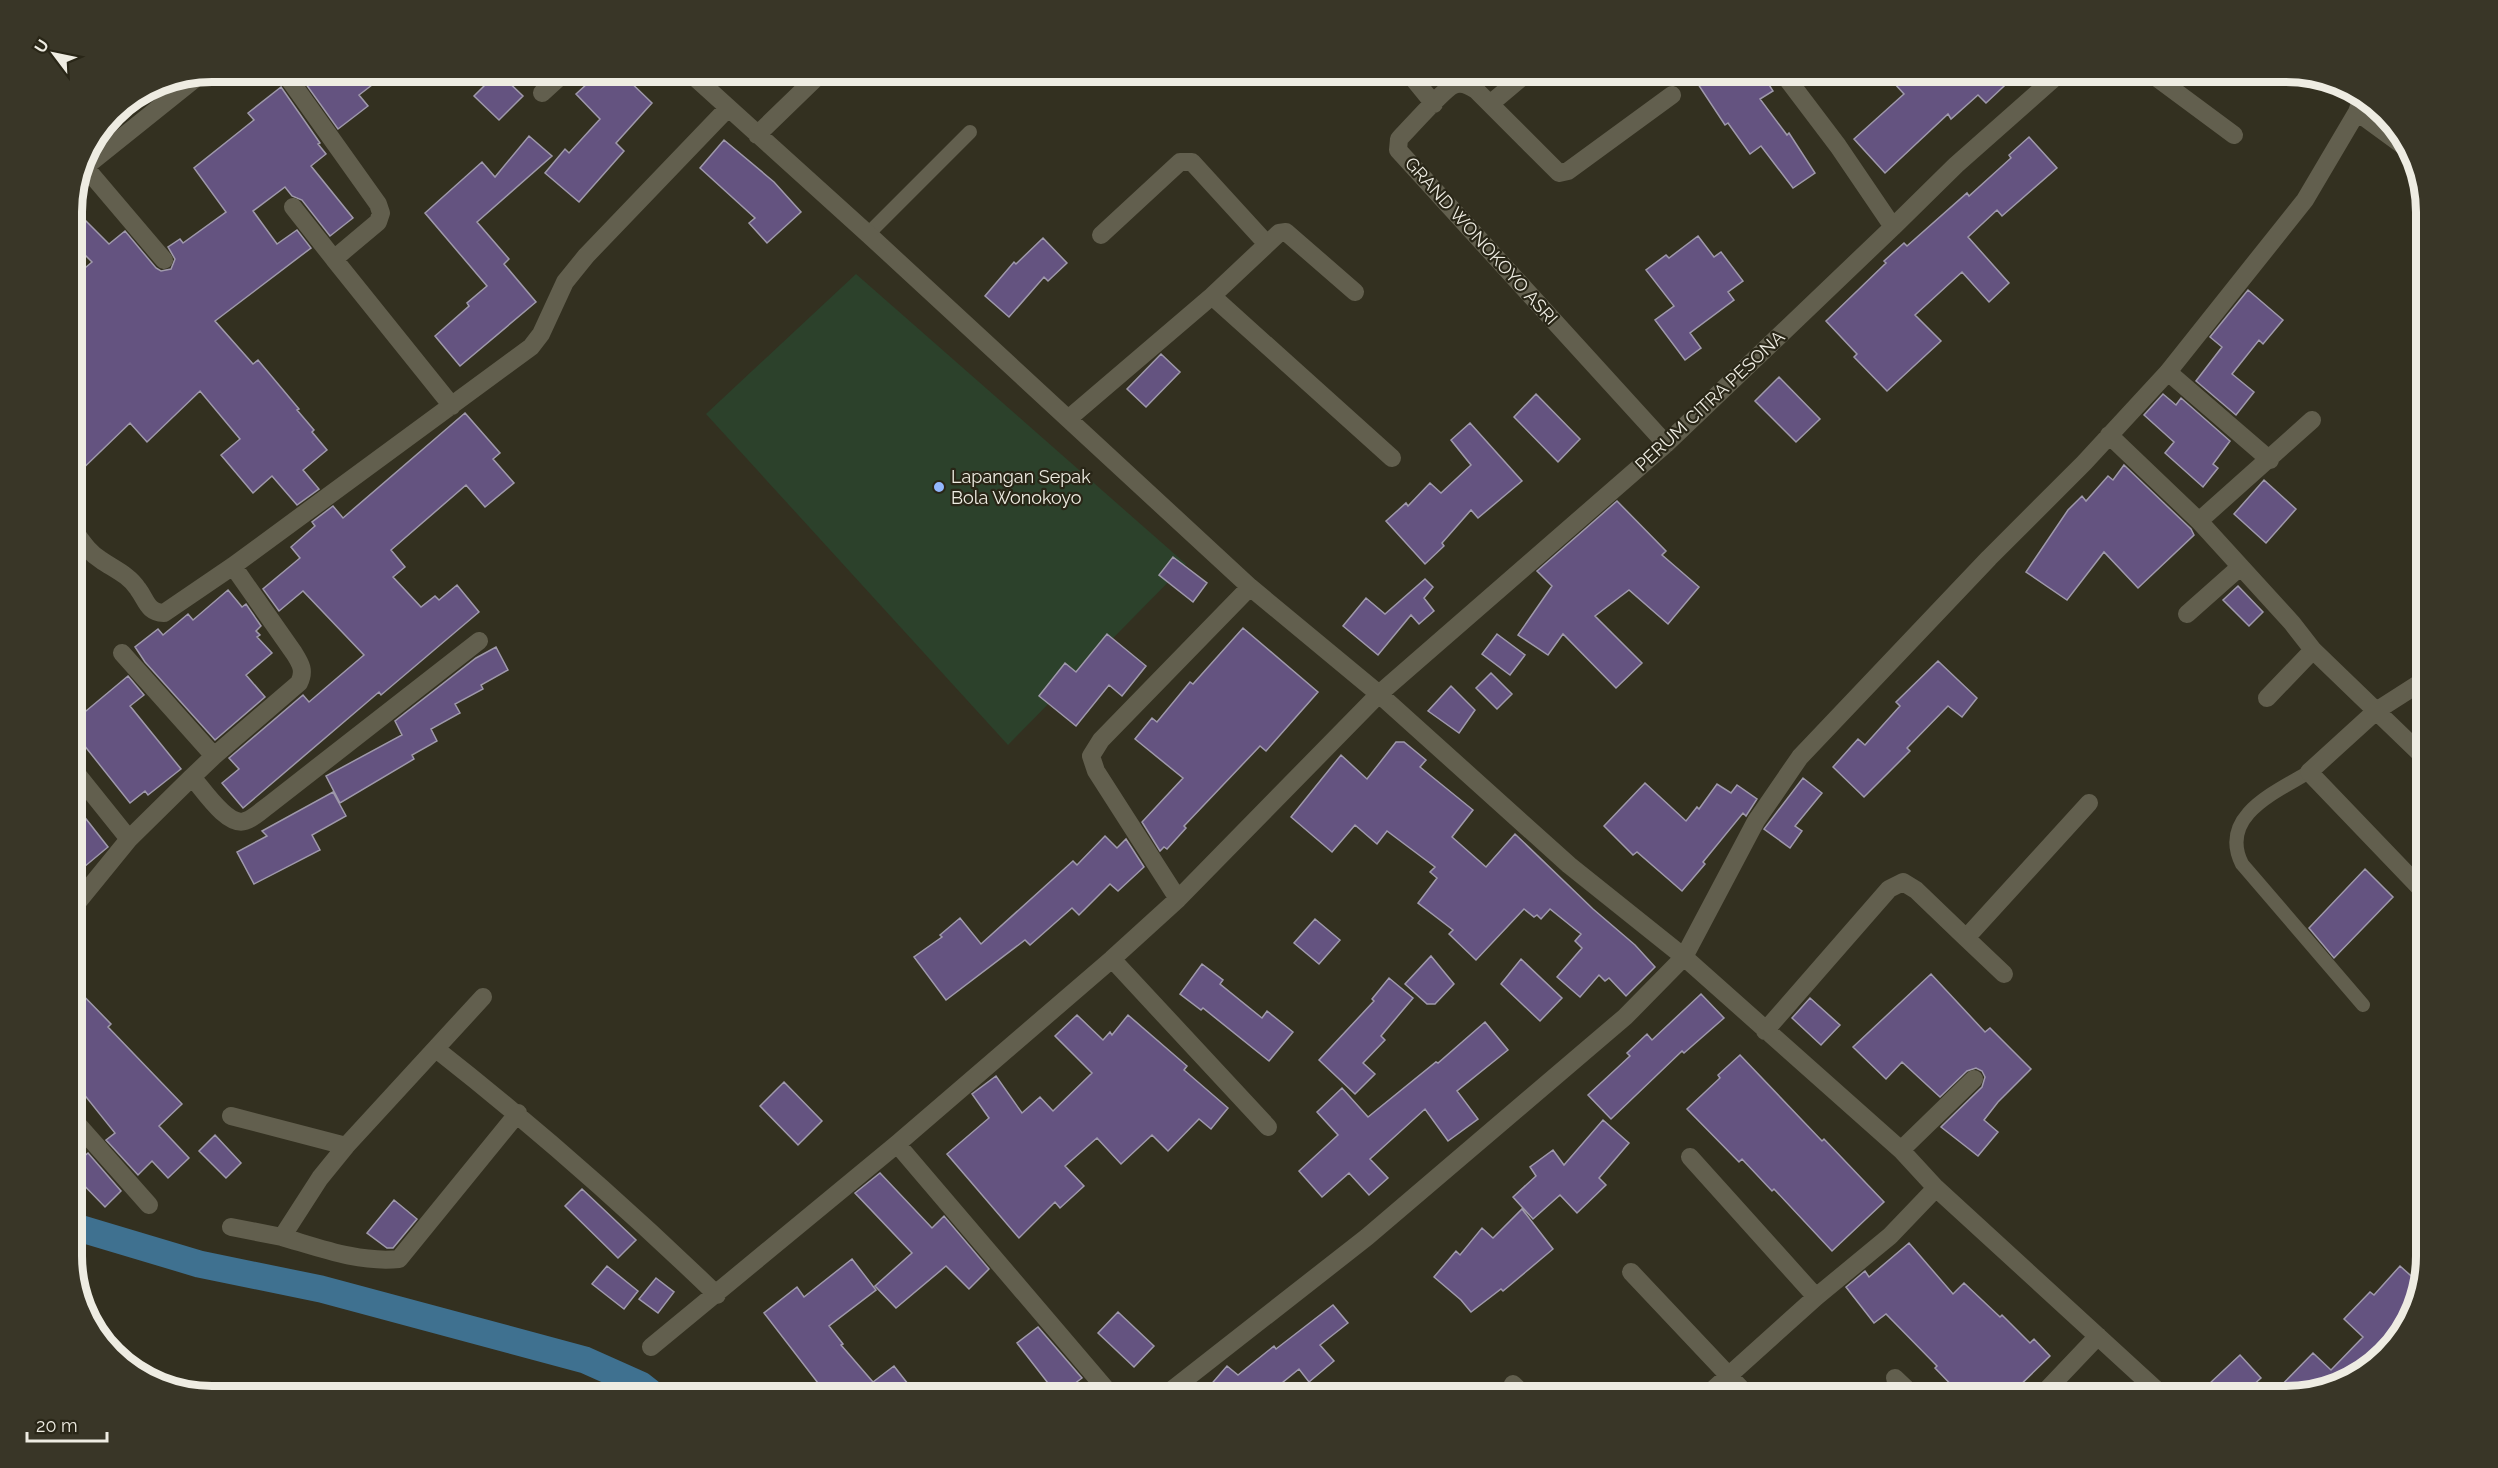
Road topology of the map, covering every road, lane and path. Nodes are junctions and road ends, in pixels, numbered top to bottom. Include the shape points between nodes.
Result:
1 (291, 82) edge
2 (554, 82) edge
3 (700, 82) edge
4 (812, 82) edge
5 (1416, 82) edge
6 (1516, 82) edge
7 (1790, 82) edge
8 (2050, 82) edge
9 (2162, 82) edge
10 (187, 85) edge
11 (542, 93) dead end
12 (1672, 95) dead end
13 (1434, 104) junction
14 (1490, 104) junction
15 (2360, 105) edge
16 (728, 108) junction
17 (970, 132) dead end
18 (757, 135) junction
19 (2234, 135) dead end
20 (94, 160) edge
21 (88, 176) edge
22 (293, 207) dead end
23 (1893, 227) junction
24 (868, 234) junction
25 (1101, 235) dead end
26 (1266, 243) junction
27 (334, 259) junction
28 (164, 260) dead end
29 (1355, 292) dead end
30 (1212, 296) junction
31 (2168, 372) junction
32 (452, 406) junction
33 (1068, 418) junction
34 (2312, 420) dead end
35 (2109, 435) junction
36 (1666, 444) junction
37 (1392, 458) dead end
38 (2270, 460) junction
39 (2199, 521) junction
40 (83, 543) edge
41 (2240, 567) junction
42 (225, 570) junction
43 (1250, 587) junction
44 (2187, 614) dead end
45 (479, 641) dead end
46 (2313, 651) junction
47 (122, 653) dead end
48 (2415, 686) edge
49 (1379, 694) junction
50 (2267, 698) dead end
51 (2376, 711) junction
52 (2416, 749) edge
53 (214, 756) junction
54 (2309, 772) junction
55 (192, 777) junction
56 (83, 782) edge
57 (2089, 803) dead end
58 (129, 839) junction
59 (2416, 883) edge
60 (83, 895) edge
61 (1178, 899) junction
62 (1966, 938) junction
63 (1684, 957) junction
64 (1112, 960) junction
65 (2004, 975) dead end
66 (483, 997) dead end
67 (2363, 1005) dead end
68 (1765, 1031) junction
69 (436, 1049) junction
70 (1974, 1079) dead end
71 (518, 1113) junction
72 (231, 1116) dead end
73 (1268, 1127) dead end
74 (83, 1130) edge
75 (897, 1144) junction
76 (346, 1146) junction
77 (1901, 1150) junction
78 (1690, 1157) dead end
79 (1936, 1188) junction
80 (149, 1205) dead end
81 (231, 1227) dead end
82 (282, 1237) junction
83 (1631, 1272) dead end
84 (717, 1295) junction
85 (1816, 1298) junction
86 (2098, 1336) junction
87 (651, 1347) dead end
88 (1729, 1375) junction
89 (1895, 1378) dead end
90 (1103, 1386) edge
91 (1177, 1386) edge
92 (1717, 1386) edge
93 (1739, 1386) edge
94 (1903, 1386) edge
95 (2050, 1386) edge
96 (2152, 1386) edge

1 - 27 street via 381,213 378,222
2 - 11 street
3 - 16 street
4 - 18 street
5 - 13 street
6 - 14 street
7 - 23 street
8 - 23 street, PERUM CITRA PESONA
9 - 19 street
10 - 20 street
12 - 14 street, GRAND WONOKOYO ASRI via 1568,171 1559,173
13 - 14 street, GRAND WONOKOYO ASRI via 1454,85 1466,84
13 - 36 street, GRAND WONOKOYO ASRI via 1399,139 1398,150
15 - 31 street via 2305,200
16 - 18 street
16 - 32 street via 586,256 565,282 531,347
17 - 24 lane
18 - 24 street
21 - 28 street
22 - 27 street
23 - 36 street, PERUM CITRA PESONA
24 - 33 street
25 - 26 street via 1180,162 1192,162
26 - 29 street via 1286,232
26 - 30 street
27 - 32 street
30 - 33 street
30 - 37 street
31 - 35 street
31 - 38 street
32 - 42 street
33 - 43 street
34 - 38 street
35 - 39 street
35 - 63 street via 1800,757 1756,821
36 - 49 street, PERUM CITRA PESONA
38 - 39 street
39 - 41 street
40 - 42 street via 130,578 148,608 155,612 164,613
41 - 44 street
41 - 46 street
42 - 53 street via 298,660 303,676
43 - 49 street
43 - 61 street via 1101,740 1091,756 1096,771
45 - 55 street via 246,821 227,818
46 - 50 street
46 - 51 street
47 - 53 street
48 - 51 street
49 - 61 street, PERUM CITRA PESONA
49 - 63 street via 1569,865
51 - 52 street
51 - 54 street
53 - 55 street
54 - 59 street
54 - 67 lane via 2255,805 2241,823 2235,849 2242,864
55 - 58 street
56 - 58 street
57 - 62 street
58 - 60 street
61 - 64 street, PERUM CITRA PESONA
62 - 65 street
62 - 68 street via 1903,882 1889,889
63 - 68 street
63 - 91 street via 1625,1017 1367,1237
64 - 73 street
64 - 75 street, PERUM CITRA PESONA
66 - 69 street
68 - 77 street
69 - 71 street
69 - 76 street
70 - 77 street
71 - 82 street via 399,1259 354,1257
71 - 84 street
72 - 76 street
74 - 80 street
75 - 84 street, PERUM CITRA PESONA
75 - 90 street
76 - 82 street
77 - 79 street
78 - 85 street
79 - 85 street via 1890,1236
79 - 86 street
81 - 82 street
83 - 88 street
84 - 87 street, PERUM CITRA PESONA
85 - 88 street
86 - 95 street
86 - 96 street
88 - 92 street
88 - 93 street
89 - 94 street

